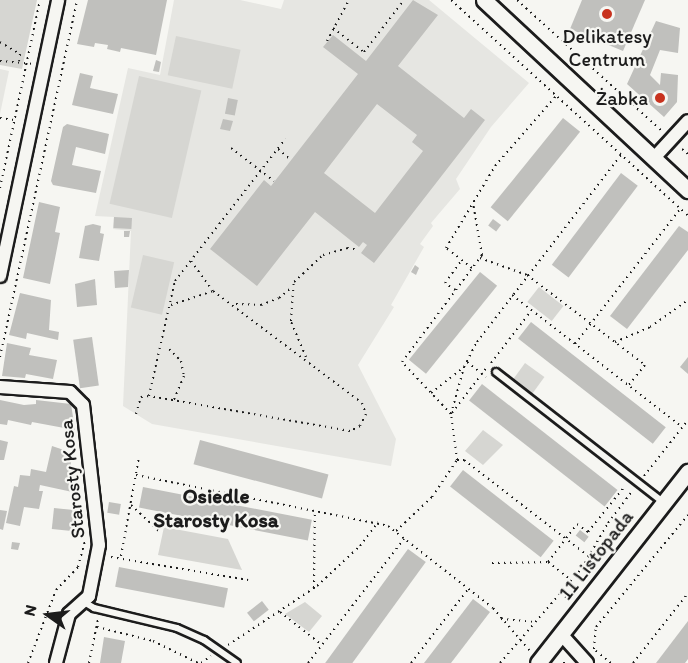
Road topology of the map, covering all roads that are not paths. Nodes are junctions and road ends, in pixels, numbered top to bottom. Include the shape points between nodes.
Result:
1 (58, 0) edge
2 (483, 0) edge
3 (688, 121) edge
4 (654, 158) junction
5 (688, 190) edge
6 (4, 236) edge
7 (0, 276) edge
8 (496, 372) dead end
9 (0, 387) edge
10 (688, 472) edge
11 (664, 503) junction
12 (84, 602) junction
13 (561, 634) junction
14 (56, 663) edge
15 (237, 663) edge
16 (538, 663) edge
17 (587, 663) edge

1 - 6 street
2 - 4 street
3 - 4 street
4 - 5 street
6 - 7 street
8 - 11 lane
9 - 12 street, Starosty Kosa via 70,392 83,405 100,536 91,590
10 - 11 street, 11 Listopada
11 - 13 street, 11 Listopada
12 - 14 street, Starosty Kosa via 67,620
12 - 15 lane via 101,610 177,628
13 - 16 street, 11 Listopada
13 - 17 street

